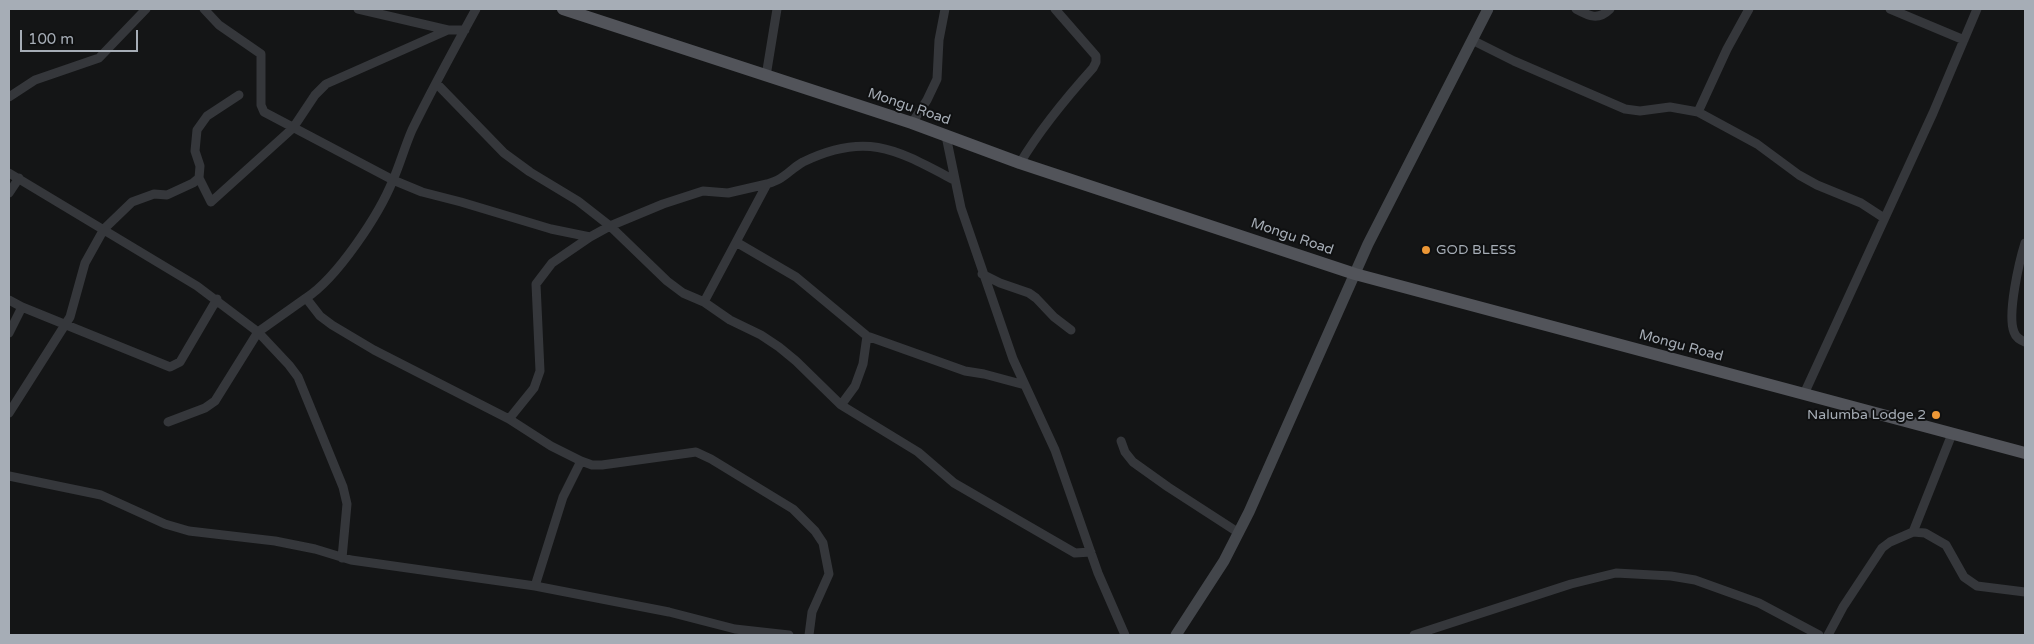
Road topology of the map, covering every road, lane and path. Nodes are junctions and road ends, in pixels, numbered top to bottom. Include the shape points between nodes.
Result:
1 (146, 9) edge
2 (204, 9) edge
3 (358, 9) edge
4 (476, 9) edge
5 (562, 9) edge
6 (777, 9) edge
7 (945, 9) edge
8 (1054, 9) edge
9 (1488, 9) edge
10 (1576, 9) edge
11 (1610, 9) edge
12 (1749, 9) edge
13 (1890, 9) edge
14 (1977, 9) edge
15 (448, 30) junction
16 (465, 30) junction
17 (1472, 40) junction
18 (1964, 40) junction
19 (766, 76) junction
20 (436, 83) junction
21 (239, 95) dead end
22 (9, 97) edge
23 (1698, 112) junction
24 (912, 124) junction
25 (293, 128) junction
26 (946, 136) junction
27 (1020, 163) junction
28 (9, 173) edge
29 (19, 178) junction
30 (199, 178) junction
31 (393, 180) junction
32 (954, 180) junction
33 (767, 184) junction
34 (9, 193) edge
35 (1884, 218) junction
36 (610, 226) junction
37 (104, 229) junction
38 (590, 237) junction
39 (736, 242) junction
40 (2025, 243) edge
41 (982, 274) junction
42 (1355, 274) junction
43 (306, 298) junction
44 (217, 299) junction
45 (9, 300) edge
46 (704, 302) junction
47 (22, 307) junction
48 (65, 325) junction
49 (1071, 330) dead end
50 (258, 332) junction
51 (9, 333) edge
52 (867, 336) junction
53 (2025, 342) edge
54 (1025, 385) junction
55 (1804, 394) junction
56 (841, 405) junction
57 (9, 413) edge
58 (508, 419) junction
59 (168, 422) dead end
60 (1952, 434) junction
61 (1121, 441) dead end
62 (2025, 453) edge
63 (581, 461) junction
64 (9, 476) edge
65 (1913, 532) junction
66 (1239, 533) junction
67 (1091, 552) junction
68 (342, 558) junction
69 (534, 586) junction
70 (2025, 592) edge
71 (789, 635) edge
72 (809, 635) edge
73 (1125, 635) edge
74 (1176, 635) edge
75 (1414, 635) edge
76 (1819, 635) edge
77 (1828, 635) edge

1 - 22 street via 100,58 35,80
2 - 25 street via 219,25 261,54 261,110
3 - 15 street
4 - 16 street
5 - 19 main road, Mongu Road
6 - 19 street
7 - 24 street via 937,79
8 - 27 street via 1096,56 1096,62 1059,106
9 - 17 main road
10 - 11 street via 1591,17
12 - 23 street
13 - 18 street
14 - 18 street
15 - 16 street
15 - 25 street via 326,84
16 - 20 street
17 - 23 street via 1625,109 1640,111 1670,107
17 - 42 main road
18 - 35 street
19 - 24 main road, Mongu Road
20 - 31 street via 411,133
20 - 36 street via 504,154 578,201
21 - 30 street via 207,116 197,130 195,151 200,166
23 - 35 street via 1757,144 1816,185 1861,203
24 - 26 main road, Mongu Road
25 - 30 street via 211,202
25 - 31 street
26 - 27 main road, Mongu Road
26 - 32 street
27 - 42 main road, Mongu Road
28 - 29 street
29 - 34 street
29 - 37 street
30 - 37 street via 167,195 154,194 132,202
31 - 38 street via 422,192
31 - 43 street via 360,237 328,279
32 - 33 street via 899,153 864,145 805,161 779,180
32 - 41 street
33 - 36 street via 728,193 703,191
33 - 39 street
35 - 55 street
36 - 38 street
36 - 46 street via 667,281 683,293
37 - 44 street
37 - 48 street via 85,263 73,311
38 - 58 street via 552,263 536,284 540,371 534,388
39 - 46 street
39 - 52 street via 796,277
40 - 53 street via 2012,314 2013,331
41 - 49 street via 1029,293
41 - 54 street
42 - 55 main road, Mongu Road
42 - 66 main road
43 - 50 street
43 - 58 street via 332,325 407,368
44 - 48 street via 176,366 165,366
44 - 50 street
45 - 47 street
46 - 56 street via 779,347
47 - 48 street
47 - 51 street
48 - 57 street
50 - 59 street via 214,401 205,408
50 - 68 street via 290,364 298,377 343,487 347,504
52 - 54 street via 964,371
52 - 56 street via 863,364 855,386
54 - 67 street via 1055,450
55 - 60 main road, Mongu Road
56 - 67 street via 918,452 974,496 1075,553
58 - 63 street
60 - 62 main road, Mongu Road
60 - 65 street
61 - 66 street via 1133,462
63 - 69 street via 563,497
63 - 72 street via 602,464 696,452 793,509 819,537 830,574 812,612
64 - 68 street via 100,495 165,524 189,531 275,541
65 - 70 street via 1925,533 1946,545 1969,581 1989,589
65 - 77 street via 1882,548
66 - 74 main road
67 - 73 street
68 - 69 street
69 - 71 street via 669,612 735,629
75 - 76 street via 1571,584 1616,574 1695,580 1759,604

